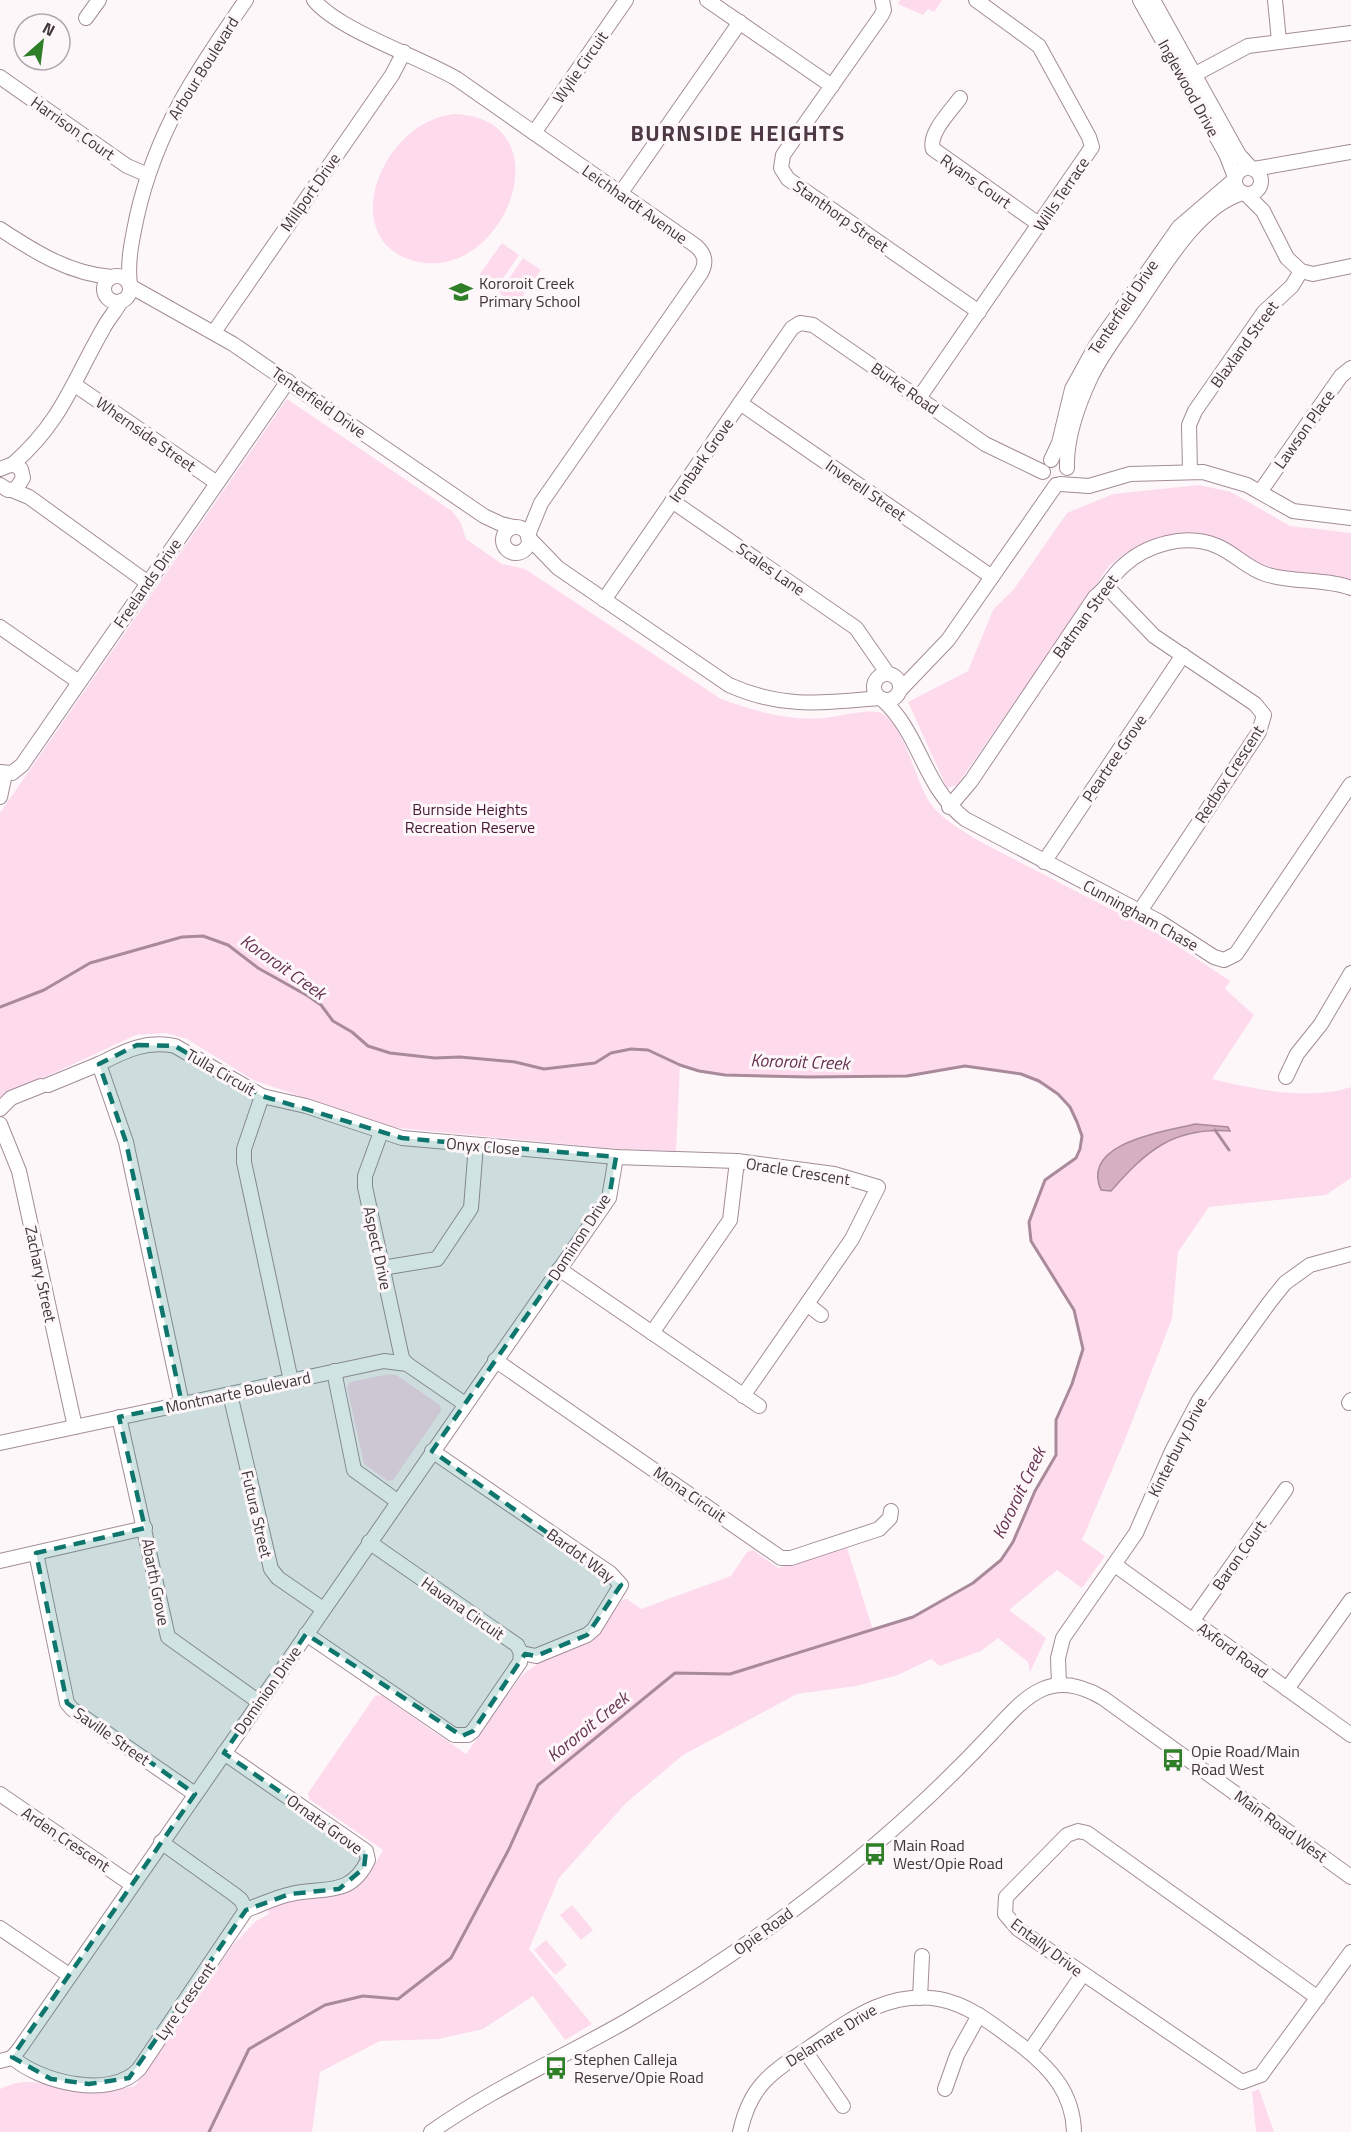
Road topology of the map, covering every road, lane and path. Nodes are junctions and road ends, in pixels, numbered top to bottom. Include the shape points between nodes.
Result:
1 (99, 0) edge
2 (246, 0) edge
3 (314, 0) edge
4 (321, 0) edge
5 (626, 0) edge
6 (707, 0) edge
7 (976, 0) edge
8 (1140, 0) edge
9 (1153, 0) edge
10 (1275, 0) edge
11 (883, 1) edge
12 (86, 18) dead end
13 (339, 19) junction
14 (740, 22) junction
15 (1351, 33) edge
16 (1279, 41) junction
17 (404, 52) junction
18 (0, 77) edge
19 (1189, 78) junction
20 (832, 86) junction
21 (960, 98) dead end
22 (534, 133) junction
23 (1351, 152) edge
24 (1292, 162) junction
25 (1252, 169) junction
26 (148, 175) junction
27 (1235, 178) junction
28 (1260, 184) junction
29 (1245, 193) junction
30 (620, 194) junction
31 (1263, 211) junction
32 (1040, 225) junction
33 (0, 230) edge
34 (132, 240) junction
35 (1351, 266) edge
36 (73, 270) junction
37 (1301, 272) junction
38 (113, 277) junction
39 (130, 285) junction
40 (105, 292) junction
41 (122, 300) junction
42 (167, 308) junction
43 (979, 312) junction
44 (800, 322) joint
45 (103, 329) junction
46 (214, 332) junction
47 (1351, 368) edge
48 (288, 381) junction
49 (75, 386) junction
50 (919, 398) junction
51 (740, 403) junction
52 (1046, 467) junction
53 (11, 468) edge
54 (1068, 469) junction
55 (1190, 472) junction
56 (217, 483) junction
57 (1058, 484) junction
58 (1097, 484) junction
59 (5, 490) edge
60 (1260, 492) junction
61 (672, 501) junction
62 (466, 504) junction
63 (50, 513) junction
64 (1037, 513) junction
65 (1351, 518) edge
66 (522, 531) junction
67 (504, 544) junction
68 (519, 552) junction
69 (558, 568) junction
70 (992, 578) junction
71 (148, 583) junction
72 (1108, 588) junction
73 (1351, 588) edge
74 (604, 600) junction
75 (0, 627) edge
76 (1183, 655) junction
77 (923, 664) junction
78 (883, 678) junction
79 (79, 682) junction
80 (899, 692) junction
81 (881, 699) junction
82 (839, 702) junction
83 (905, 724) junction
84 (3, 773) edge
85 (1351, 784) edge
86 (0, 797) edge
87 (950, 807) junction
88 (1044, 862) junction
89 (1140, 911) junction
90 (1351, 973) edge
91 (99, 1064) junction
92 (1287, 1077) dead end
93 (262, 1096) junction
94 (0, 1109) edge
95 (0, 1124) edge
96 (381, 1132) junction
97 (477, 1145) junction
98 (616, 1156) junction
99 (737, 1161) junction
100 (1351, 1254) edge
101 (382, 1268) junction
102 (559, 1269) junction
103 (807, 1305) junction
104 (530, 1313) joint
105 (821, 1315) dead end
106 (652, 1333) junction
107 (495, 1360) junction
108 (407, 1364) junction
109 (334, 1371) junction
110 (291, 1381) junction
111 (230, 1394) junction
112 (743, 1396) junction
113 (182, 1404) junction
114 (465, 1404) junction
115 (759, 1406) dead end
116 (119, 1417) junction
117 (75, 1427) junction
118 (0, 1443) edge
119 (432, 1451) junction
120 (1286, 1490) dead end
121 (397, 1501) junction
122 (891, 1511) dead end
123 (145, 1528) junction
124 (369, 1542) junction
125 (36, 1553) junction
126 (0, 1561) edge
127 (1115, 1565) junction
128 (1351, 1600) edge
129 (323, 1609) junction
130 (1193, 1620) junction
131 (306, 1634) junction
132 (521, 1653) junction
133 (1059, 1684) junction
134 (1287, 1689) junction
135 (259, 1702) junction
136 (1351, 1735) edge
137 (224, 1753) junction
138 (0, 1794) edge
139 (195, 1794) junction
140 (161, 1842) junction
141 (1351, 1877) edge
142 (131, 1884) junction
143 (246, 1910) junction
144 (0, 1928) edge
145 (1351, 1952) edge
146 (922, 1956) dead end
147 (1083, 1974) junction
148 (69, 1975) junction
149 (920, 1998) junction
150 (1318, 1998) junction
151 (979, 2015) junction
152 (805, 2050) junction
153 (1029, 2052) junction
154 (6, 2059) edge
155 (945, 2089) dead end
156 (843, 2106) dead end
157 (431, 2132) edge
158 (740, 2132) edge
159 (1074, 2132) edge

1 - 12 street
2 - 26 street, Arbour Boulevard via 188,86 165,129
3 - 13 street
4 - 13 street
5 - 22 street, Wylie Circuit
6 - 14 street
7 - 32 street, Wills Terrace via 1039,46 1091,142 1089,154
8 - 19 street, Inglewood Drive
9 - 19 street, Inglewood Drive
10 - 16 street
11 - 20 street, Stanthorp Street via 881,16
13 - 17 street, Leichhardt Avenue
14 - 20 street
14 - 30 street
15 - 16 street
16 - 19 street via 1248,46
17 - 22 street, Leichhardt Avenue via 457,80
17 - 46 street, Millport Drive
18 - 26 street, Harrison Court via 127,166
19 - 25 street, Inglewood Drive
19 - 27 street, Inglewood Drive
20 - 43 street, Stanthorp Street via 783,155 780,165 784,176
21 - 32 street, Ryans Court via 931,141 933,149
22 - 30 street, Leichhardt Avenue
23 - 24 street
24 - 25 street
24 - 28 street
25 - 27 street via 1243,169
25 - 28 street via 1260,176
26 - 34 street, Arbour Boulevard
27 - 29 street via 1237,188
27 - 52 street, Tenterfield Drive via 1179,227 1095,346 1072,389 1059,443
28 - 29 street via 1256,191
28 - 31 street
29 - 31 street
29 - 54 street, Tenterfield Drive via 1226,201 1187,236 1100,361 1078,411 1067,453
30 - 66 street, Leichhardt Avenue via 696,246 704,255 705,265
31 - 37 street via 1287,258
32 - 43 street, Wills Terrace
33 - 36 street
34 - 38 street
34 - 39 street
35 - 37 street via 1312,274
36 - 38 street
36 - 40 street
37 - 55 street, Blaxland Street via 1264,312 1191,418
38 - 39 street via 125,279
38 - 40 street via 106,283
39 - 41 street via 129,294
39 - 42 street, Tenterfield Drive
40 - 41 street via 114,301
40 - 45 street
41 - 42 street, Tenterfield Drive via 140,299
41 - 45 street
42 - 46 street, Tenterfield Drive
43 - 50 street, Wills Terrace
44 - 50 street, Burke Road via 813,325
44 - 51 street, Ironbark Grove
45 - 49 street
46 - 48 street, Tenterfield Drive
47 - 60 street, Lawson Place via 1341,376
48 - 56 street, Freelands Drive
48 - 62 street, Tenterfield Drive
49 - 53 street via 36,444
49 - 56 street, Whernside Street
50 - 52 street, Burke Road via 985,444
51 - 61 street, Ironbark Grove
51 - 70 street, Inverell Street
52 - 54 street via 1059,460
52 - 57 street via 1048,483
52 - 64 street, Tenterfield Drive
53 - 59 street via 20,486
53 - 63 street
54 - 57 street via 1066,478
54 - 58 street via 1078,478
55 - 58 street via 1130,474
55 - 60 street via 1226,477
56 - 71 street, Freelands Drive
57 - 58 street
57 - 64 street, Tenterfield Drive
59 - 63 street via 29,497
60 - 65 street via 1293,511
61 - 74 street, Ironbark Grove
61 - 78 street, Scales Lane via 850,624 865,641
62 - 66 street, Tenterfield Drive via 500,524
62 - 67 street, Tenterfield Drive
63 - 71 street
64 - 70 street, Tenterfield Drive
66 - 67 street via 505,533
66 - 68 street via 527,546
66 - 69 street, Tenterfield Drive
67 - 68 street
68 - 69 street, Tenterfield Drive
69 - 74 street, Tenterfield Drive
70 - 77 street, Tenterfield Drive via 948,640
71 - 79 street, Freelands Drive
72 - 73 street, Batman Street via 1122,567 1140,555 1164,544 1191,541 1216,546 1264,573
72 - 76 street, Redbox Crescent via 1148,631
72 - 87 street, Batman Street via 1095,597
74 - 82 street, Tenterfield Drive via 715,677 744,692 791,703
75 - 79 street
76 - 88 street, Peartree Grove
76 - 89 street, Redbox Crescent via 1255,704 1264,719
77 - 78 street, Tenterfield Drive
77 - 80 street, Tenterfield Drive
78 - 80 street via 899,681
78 - 81 street via 875,691
78 - 82 street, Tenterfield Drive
79 - 84 street, Freelands Drive via 22,765 12,773
80 - 81 street via 893,699
80 - 83 street, Cunningham Chase
81 - 82 street, Tenterfield Drive
81 - 83 street, Cunningham Chase
83 - 87 street, Cunningham Chase via 934,786
84 - 86 street
85 - 89 street, Cunningham Chase via 1233,957 1214,957
87 - 88 street, Cunningham Chase via 983,830
88 - 89 street, Cunningham Chase
90 - 92 street via 1321,1024 1297,1054
91 - 93 street, Tulla Circuit via 137,1045 167,1045 184,1050
91 - 94 street, Tulla Circuit via 12,1098
91 - 113 street via 126,1142
93 - 96 street, Onyx Close
93 - 110 street, Tulla Circuit via 243,1149 244,1162
95 - 117 street, Zachary Street via 19,1171
96 - 97 street, Onyx Close via 402,1138
96 - 101 street, Aspect Drive via 365,1176 365,1187
97 - 98 street, Onyx Close
97 - 101 street via 471,1208 437,1259
98 - 99 street, Onyx Close
98 - 102 street, Dominon Drive via 609,1198
99 - 103 street, Oracle Crescent via 834,1174 882,1191
99 - 106 street, Oracle Crescent via 730,1220
100 - 127 street, Kinterbury Drive via 1310,1265 1278,1291 1190,1416 1136,1533
101 - 108 street, Aspect Drive via 402,1358
102 - 104 street, Dominon Drive
102 - 106 street
103 - 105 street
103 - 112 street, Oracle Crescent
104 - 107 street, Dominion Drive
106 - 112 street
107 - 114 street, Dominion Drive
107 - 122 street, Mona Circuit via 781,1558 879,1529 890,1518
108 - 109 street, Montmarte Boulevard via 384,1361
108 - 114 street
109 - 110 street, Montmarte Boulevard
109 - 121 street via 354,1470
110 - 111 street, Montmarte Boulevard
111 - 113 street, Montmarte Boulevard
111 - 129 street, Futura Street via 271,1569
112 - 115 street
113 - 116 street, Montmarte Boulevard
114 - 119 street, Dominion Drive
116 - 117 street, Montmarte Boulevard
116 - 123 street, Abarth Grove
117 - 118 street, Montmarte Boulevard
119 - 121 street, Dominion Drive
119 - 132 street, Bardot Way via 610,1573 621,1585 587,1635 536,1656
120 - 130 street, Baron Court
121 - 124 street, Dominion Drive
123 - 125 street
123 - 135 street, Abarth Grove via 168,1637
124 - 129 street, Dominion Drive
124 - 132 street, Havana Circuit via 517,1645
125 - 126 street
125 - 139 street, Saville Street via 67,1703
127 - 130 street, Axford Road
127 - 133 street, Kinterbury Drive via 1063,1638 1058,1658
128 - 134 street
129 - 131 street, Dominion Drive
130 - 134 street, Axford Road
131 - 132 street via 454,1735 462,1736 473,1731 520,1662
131 - 135 street, Dominion Drive
133 - 141 street, Main Road West via 1076,1685 1103,1698
133 - 157 street, Opie Road via 1026,1699 892,1829 764,1932 636,2014 478,2101
134 - 136 street, Axford Road
135 - 137 street, Dominion Drive
137 - 139 street, Dominion Drive
137 - 143 street, Ornata Grove via 366,1851 368,1860 356,1879 339,1889 290,1894
138 - 142 street, Arden Crescent
139 - 140 street, Dominion Drive
140 - 142 street, Dominion Drive
140 - 143 street via 235,1895
142 - 148 street, Dominion Drive
143 - 154 street, Lyre Crescent via 139,2069 129,2078 113,2083 70,2083 32,2072
144 - 148 street
145 - 150 street, Entally Drive
146 - 149 street
147 - 150 street, Entally Drive via 1242,2082 1261,2075
147 - 150 street, Entally Drive via 1018,1929 1004,1909 1011,1890 1061,1840 1078,1831 1097,1838
147 - 153 street
148 - 154 street, Dominion Drive
149 - 151 street, Delamare Drive via 952,2003
149 - 152 street, Delamare Drive via 896,1999 863,2012
151 - 153 street, Delamare Drive
151 - 155 street via 957,2055
152 - 156 street
152 - 158 street, Delamare Drive via 763,2083 747,2107
153 - 159 street, Delamare Drive via 1064,2089

